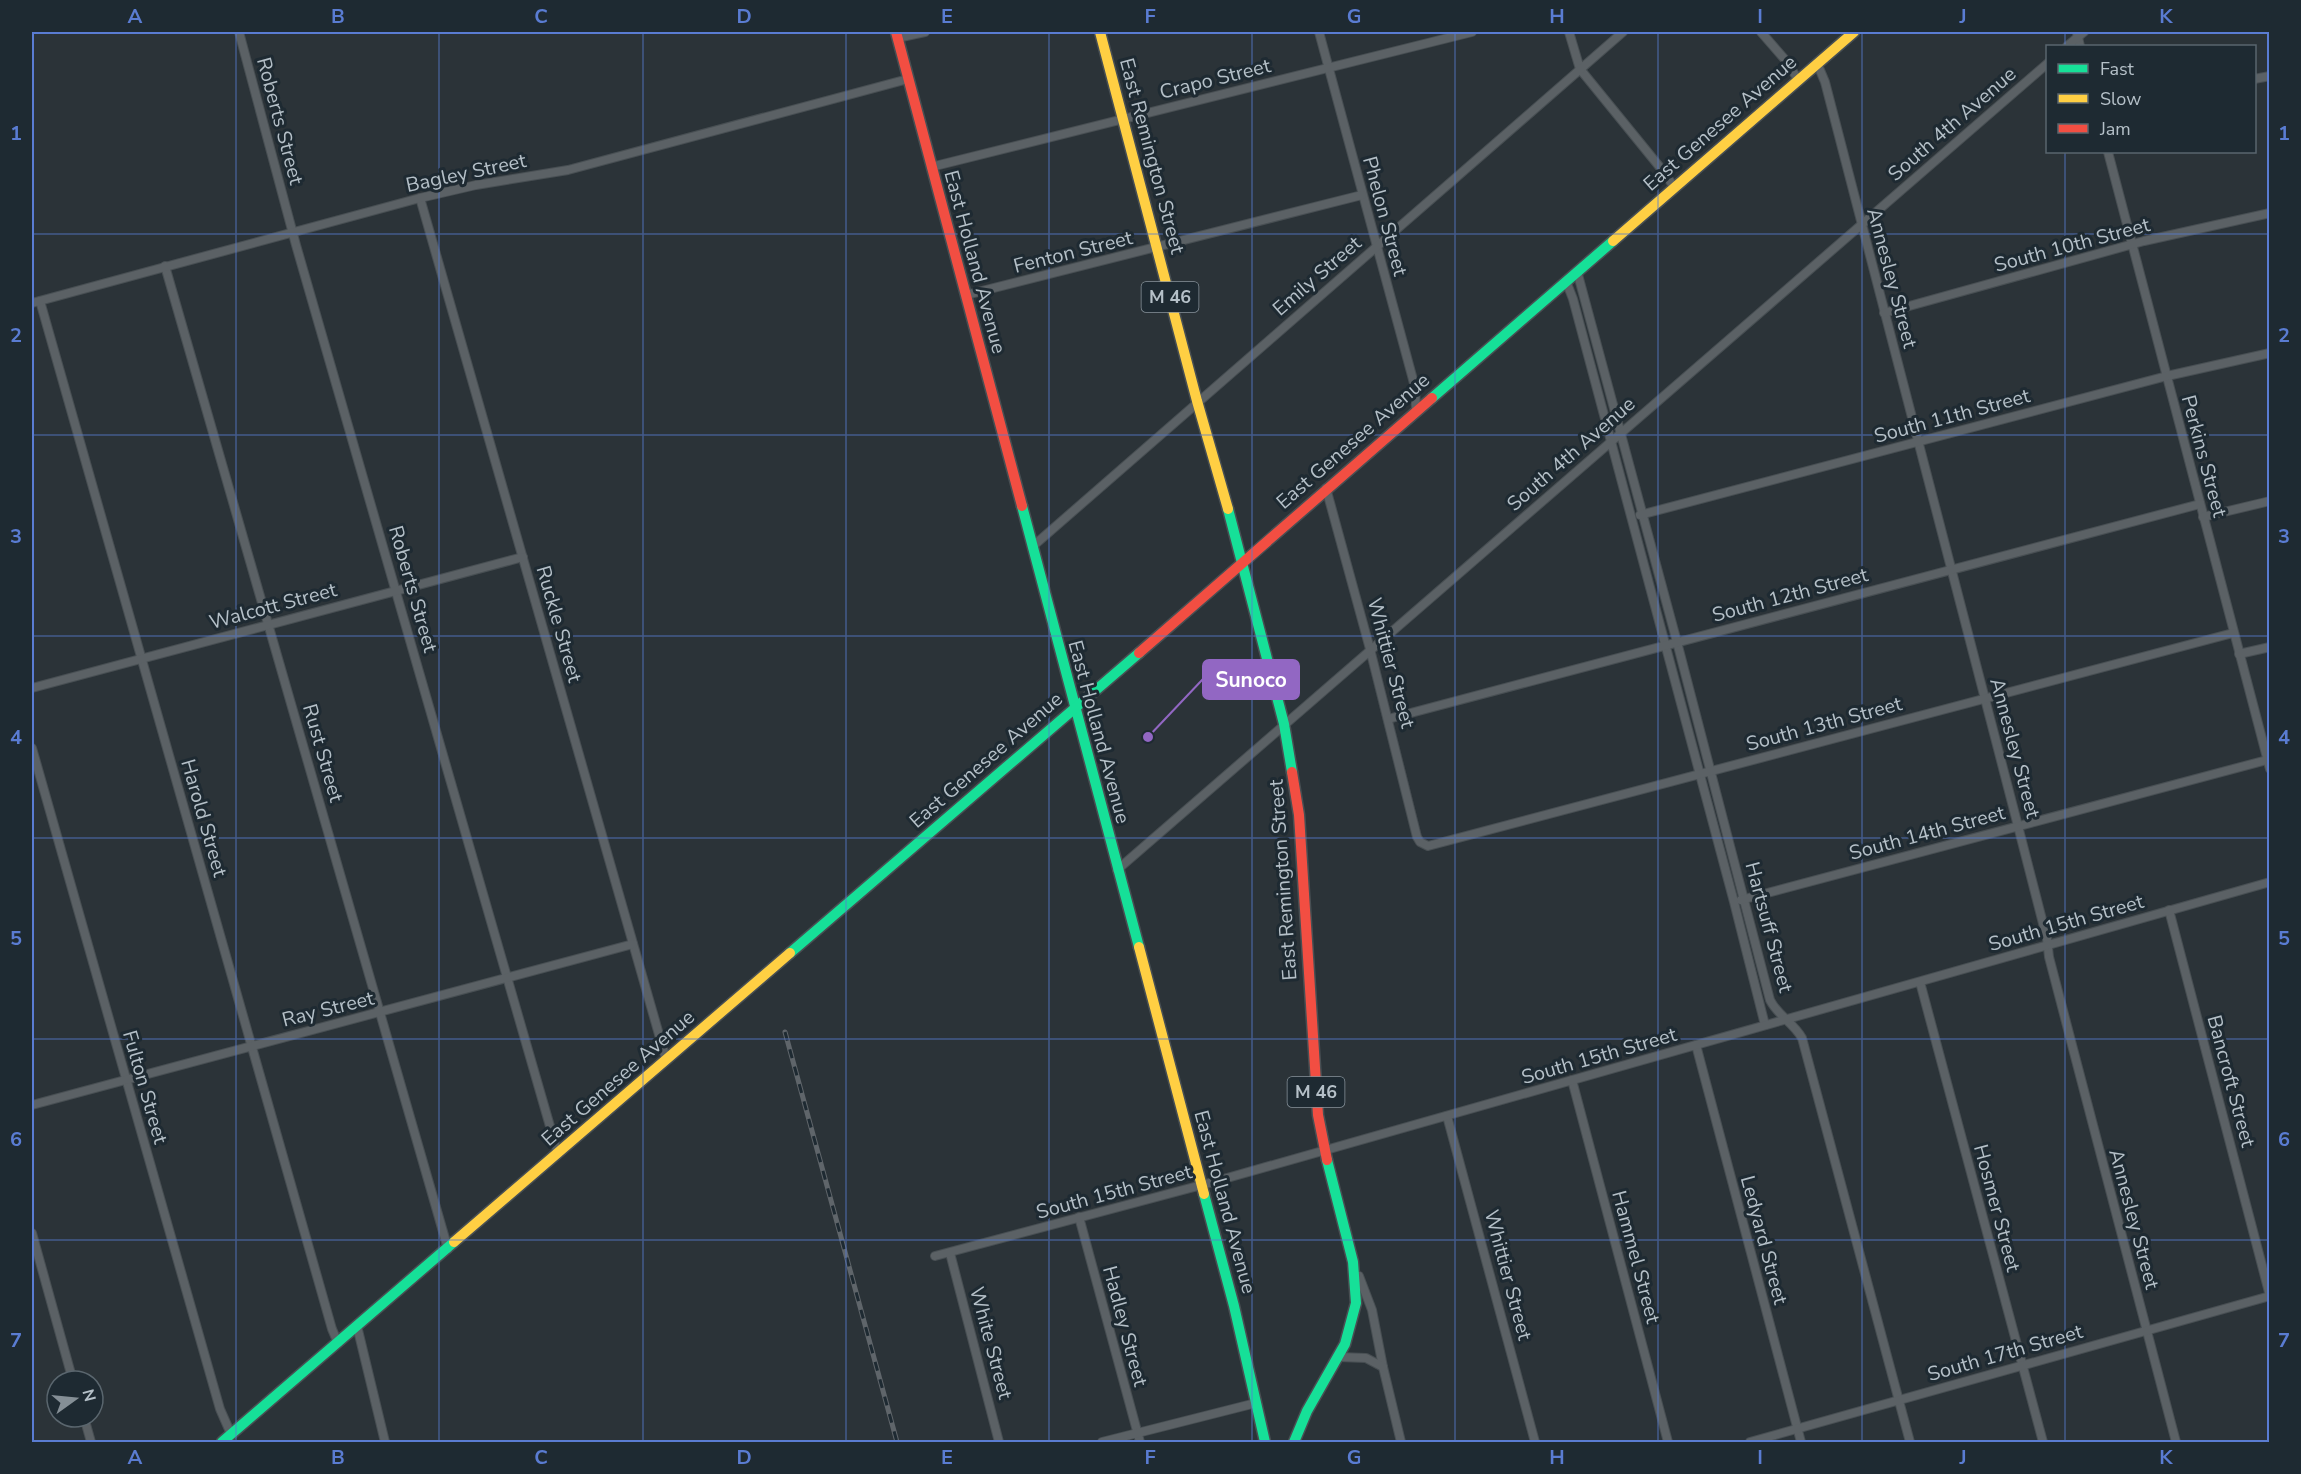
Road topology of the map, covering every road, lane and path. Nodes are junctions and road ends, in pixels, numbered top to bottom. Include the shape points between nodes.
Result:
1 (239, 32) edge
2 (925, 32) edge
3 (1101, 32) edge
4 (1319, 32) edge
5 (1472, 32) edge
6 (1569, 32) edge
7 (1623, 32) edge
8 (1761, 32) edge
9 (1854, 32) edge
10 (2079, 33) edge
11 (896, 35) edge
12 (2068, 45) edge
13 (1817, 63) junction
14 (2046, 65) edge
15 (1328, 67) junction
16 (1580, 69) junction
17 (908, 79) junction
18 (1798, 80) junction
19 (1123, 119) junction
20 (2108, 153) edge
21 (931, 167) junction
22 (1674, 187) junction
23 (1362, 195) junction
24 (420, 198) junction
25 (2270, 213) edge
26 (1860, 225) junction
27 (293, 233) junction
28 (2133, 246) junction
29 (1376, 247) junction
30 (1157, 248) junction
31 (165, 266) junction
32 (1577, 272) junction
33 (1566, 281) junction
34 (966, 295) junction
35 (36, 302) edge
36 (1884, 313) junction
37 (2270, 353) edge
38 (2167, 376) junction
39 (1197, 401) junction
40 (1416, 410) junction
41 (1621, 433) junction
42 (1611, 441) junction
43 (1917, 442) junction
44 (1326, 488) junction
45 (2270, 501) edge
46 (2200, 504) junction
47 (1643, 514) junction
48 (1631, 517) junction
49 (2203, 517) junction
50 (1032, 547) junction
51 (523, 557) junction
52 (1242, 561) junction
53 (1952, 570) junction
54 (396, 590) junction
55 (268, 624) junction
56 (2233, 633) junction
57 (1677, 642) junction
58 (1665, 646) junction
59 (2270, 647) edge
60 (1370, 649) junction
61 (2239, 654) junction
62 (141, 658) junction
63 (32, 688) edge
64 (1985, 699) junction
65 (1075, 708) junction
66 (1388, 718) junction
67 (1284, 724) junction
68 (32, 748) edge
69 (2268, 765) edge
70 (1710, 772) junction
71 (1700, 774) junction
72 (2018, 826) junction
73 (1424, 845) joint
74 (1117, 870) junction
75 (2270, 882) edge
76 (1743, 899) junction
77 (1734, 902) junction
78 (2169, 910) junction
79 (633, 944) junction
80 (2047, 946) junction
81 (508, 979) junction
82 (1920, 982) junction
83 (380, 1013) junction
84 (1786, 1020) junction
85 (1765, 1025) junction
86 (1696, 1045) junction
87 (252, 1046) junction
88 (666, 1059) junction
89 (126, 1080) junction
90 (1572, 1080) junction
91 (32, 1105) edge
92 (1447, 1116) junction
93 (1325, 1151) junction
94 (558, 1154) junction
95 (1202, 1186) junction
96 (1079, 1217) junction
97 (32, 1233) edge
98 (448, 1249) junction
99 (950, 1253) junction
100 (935, 1256) dead end
101 (1353, 1262) junction
102 (2270, 1296) edge
103 (357, 1326) junction
104 (2146, 1330) junction
105 (338, 1343) junction
106 (1339, 1357) junction
107 (2022, 1365) junction
108 (1383, 1367) junction
109 (71, 1369) edge
110 (1899, 1400) junction
111 (1256, 1403) junction
112 (1797, 1429) junction
113 (1137, 1433) junction
114 (231, 1434) junction
115 (222, 1443) edge
116 (385, 1443) edge
117 (999, 1443) edge
118 (1102, 1443) edge
119 (1140, 1443) edge
120 (1265, 1443) edge
121 (1294, 1443) edge
122 (1401, 1443) edge
123 (1535, 1443) edge
124 (1668, 1443) edge
125 (1750, 1443) edge
126 (1801, 1443) edge
127 (1910, 1443) edge
128 (2043, 1443) edge
129 (2176, 1443) edge

1 - 27 street, Roberts Street
2 - 11 street
3 - 19 main road, East Remington Street / M 46
4 - 15 street, Phelon Street
5 - 15 street, Crapo Street
6 - 16 street
7 - 16 street, Emily Street
8 - 18 street
9 - 13 main road, East Genesee Avenue
10 - 12 street
11 - 17 main road, East Holland Avenue
13 - 18 main road, East Genesee Avenue
13 - 26 street, Annesley Street
14 - 26 street, South 4th Avenue
15 - 19 street, Crapo Street
15 - 23 street, Phelon Street
16 - 22 street
16 - 29 street, Emily Street
17 - 21 main road, East Holland Avenue
17 - 24 street, Bagley Street via 568,170
18 - 22 main road, East Genesee Avenue
19 - 21 street, Crapo Street
19 - 30 main road, East Remington Street / M 46
20 - 28 street, Perkins Street
21 - 34 main road, East Holland Avenue
22 - 32 main road, East Genesee Avenue
23 - 29 street, Phelon Street
23 - 30 street, Fenton Street
24 - 27 street, Bagley Street
24 - 51 street, Ruckle Street
25 - 28 street, South 10th Street
26 - 36 street, Annesley Street
26 - 41 street, South 4th Avenue
27 - 31 street, Bagley Street
27 - 54 street, Roberts Street
28 - 36 street, South 10th Street
28 - 38 street, Perkins Street
29 - 39 street, Emily Street
29 - 40 street, Phelon Street via 1415,387
30 - 34 street, Fenton Street
30 - 39 main road, East Remington Street / M 46
31 - 35 street, Bagley Street
31 - 55 street, Rust Street
32 - 33 main road, East Genesee Avenue
32 - 41 street, Hartsuff Street
33 - 40 main road, East Genesee Avenue
33 - 42 street, Hartsuff Street
34 - 50 main road, East Holland Avenue
35 - 62 street, Harold Street
36 - 43 street, Annesley Street
37 - 38 street, South 11th Street
38 - 43 street, South 11th Street
38 - 46 street, Perkins Street
39 - 50 street, Emily Street
39 - 52 main road, East Remington Street / M 46
40 - 44 main road, East Genesee Avenue
41 - 42 street, South 4th Avenue
41 - 47 street, Hartsuff Street
42 - 48 street, Hartsuff Street
42 - 60 street, South 4th Avenue
43 - 47 street, South 11th Street
43 - 53 street, Annesley Street
44 - 52 main road, East Genesee Avenue
44 - 60 street, Whittier Street
45 - 49 street
46 - 49 street, Perkins Street
46 - 53 street, South 12th Street
47 - 48 street
47 - 57 street, Hartsuff Street
48 - 58 street, Hartsuff Street
49 - 56 street, Perkins Street
50 - 65 main road, East Holland Avenue
51 - 54 street, Walcott Street
51 - 79 street, Ruckle Street
52 - 65 main road, East Genesee Avenue
52 - 67 main road, East Remington Street / M 46
53 - 57 street, South 12th Street
53 - 64 street, Annesley Street
54 - 55 street, Walcott Street
54 - 81 street, Roberts Street
55 - 62 street, Walcott Street
55 - 83 street, Rust Street
56 - 61 street, Perkins Street
56 - 64 street, South 13th Street
57 - 58 street, South 12th Street
57 - 70 street, Hartsuff Street
58 - 66 street, South 12th Street
58 - 71 street, Hartsuff Street
59 - 61 street
60 - 66 street, Whittier Street
60 - 67 street, South 4th Avenue
61 - 69 street, Perkins Street
62 - 63 street, Walcott Street
62 - 87 street, Harold Street
64 - 70 street, South 13th Street
64 - 72 street, Annesley Street
65 - 74 main road, East Holland Avenue
65 - 88 main road, East Genesee Avenue
66 - 73 street, Whittier Street via 1417,837
67 - 74 street, South 4th Avenue
67 - 93 main road, East Remington Street / M 46 via 1299,815 1313,1060
68 - 89 street, Fulton Street
69 - 72 street, South 14th Street
70 - 71 street, South 13th Street
70 - 76 street, Hartsuff Street
71 - 73 street, South 13th Street
71 - 77 street, Hartsuff Street
72 - 76 street, South 14th Street
72 - 80 street, Annesley Street
74 - 95 main road, East Holland Avenue
75 - 78 street, South 15th Street
76 - 77 street, South 14th Street
76 - 84 street, Hartsuff Street via 1770,1000
77 - 85 street, Hartsuff Street
78 - 80 street, South 15th Street
78 - 102 street, Bancroft Street
79 - 81 street, Ray Street
79 - 88 street, Ruckle Street
80 - 82 street, South 15th Street
80 - 104 street, Annesley Street
81 - 83 street, Ray Street
81 - 94 street, Roberts Street
82 - 84 street, South 15th Street
82 - 107 street, Hosmer Street
83 - 87 street, Ray Street
83 - 98 street, Rust Street
84 - 85 street, South 15th Street
84 - 110 street, Hartsuff Street via 1802,1038
85 - 86 street, South 15th Street
86 - 90 street, South 15th Street
86 - 112 street, Ledyard Street
87 - 89 street, Ray Street
87 - 105 street, Harold Street
88 - 94 main road, East Genesee Avenue
89 - 91 street, Ray Street
89 - 114 street, Fulton Street
90 - 92 street, South 15th Street
90 - 124 street, Hammel Street
92 - 93 street, South 15th Street
92 - 123 street, Whittier Street
93 - 95 street, South 15th Street
93 - 101 main road, East Remington Street / M 46
94 - 98 main road, East Genesee Avenue
95 - 96 street, South 15th Street
95 - 111 main road, East Holland Avenue
96 - 99 street, South 15th Street
96 - 113 street, Hadley Street
97 - 109 street
98 - 103 main road, East Genesee Avenue
99 - 100 street, South 15th Street
99 - 117 street, White Street
101 - 106 main road, East Remington Street / M 46 via 1354,1317
101 - 108 street via 1372,1310
102 - 104 street, South 17th Street
103 - 105 main road, East Genesee Avenue
103 - 116 street
104 - 107 street, South 17th Street
104 - 129 street, Annesley Street
105 - 114 main road, East Genesee Avenue
106 - 108 street via 1366,1358
106 - 121 main road, East Remington Street / M 46 via 1307,1411
107 - 110 street, South 17th Street
107 - 128 street, Hosmer Street
108 - 122 street
110 - 112 street, South 17th Street
110 - 127 street, Hartsuff Street
111 - 113 street
111 - 120 main road, East Holland Avenue
112 - 125 street, South 17th Street
112 - 126 street, Ledyard Street
113 - 118 street
113 - 119 street, Hadley Street
114 - 115 main road, East Genesee Avenue

